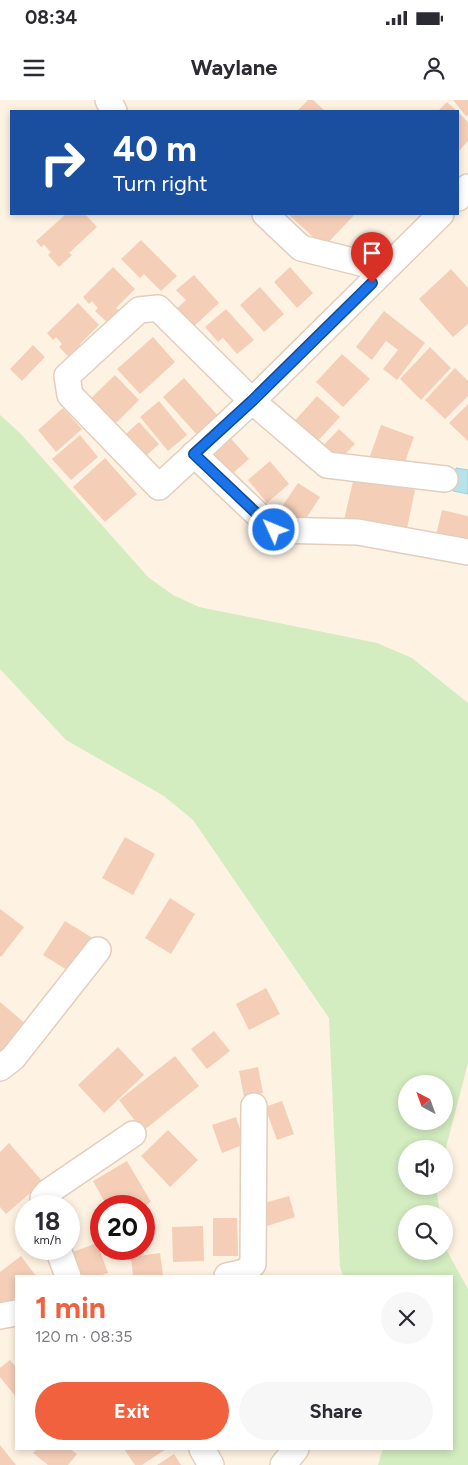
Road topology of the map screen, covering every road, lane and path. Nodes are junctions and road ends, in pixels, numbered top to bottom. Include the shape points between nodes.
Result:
1 (468, 187) edge
2 (459, 197) edge
3 (266, 215) edge
4 (440, 215) edge
5 (385, 269) junction
6 (252, 401) junction
7 (194, 454) junction
8 (445, 479) dead end
9 (468, 552) edge
10 (98, 950) dead end
11 (0, 1068) edge
12 (254, 1106) dead end
13 (134, 1134) dead end
14 (46, 1195) edge
15 (62, 1260) edge
16 (68, 1275) edge
17 (232, 1275) edge
18 (15, 1314) edge
19 (0, 1316) edge
20 (203, 1450) edge
21 (295, 1450) edge
22 (211, 1465) edge
23 (283, 1465) edge

1 - 2 street
3 - 5 street via 301,248
4 - 5 street
5 - 6 street
6 - 7 street
6 - 7 street via 158,308 139,310 67,376 70,395 159,487
6 - 8 street via 328,464
7 - 9 street via 274,530 358,532
10 - 11 street via 12,1058
12 - 17 street via 253,1264 246,1272
13 - 14 street
15 - 16 street
18 - 19 street
20 - 22 street
21 - 23 street

